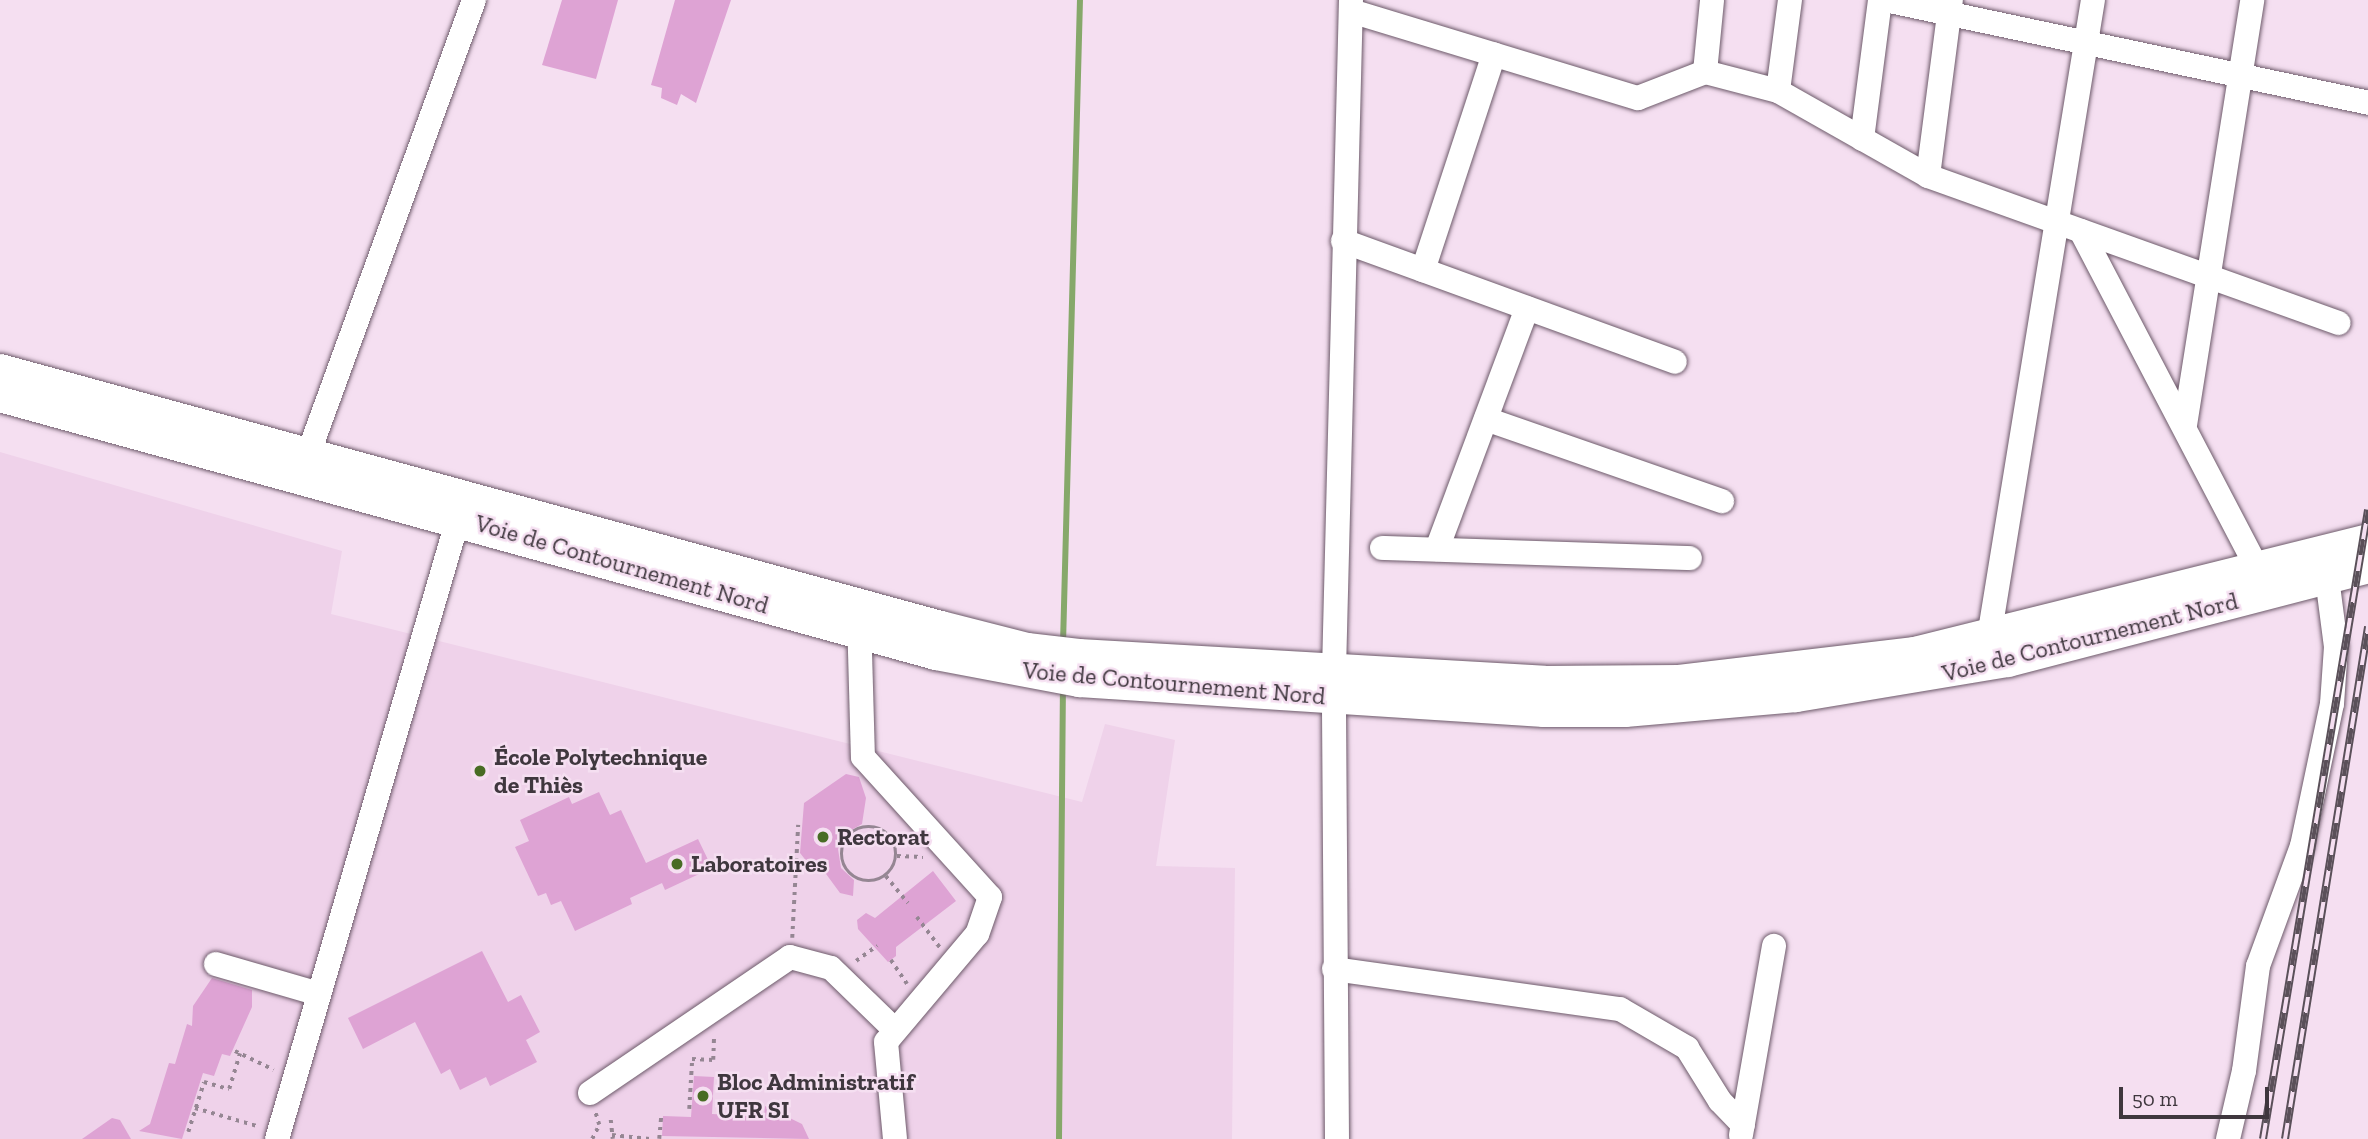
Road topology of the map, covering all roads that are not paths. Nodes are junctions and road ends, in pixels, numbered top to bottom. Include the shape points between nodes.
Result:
1 (474, 0) edge
2 (1712, 0) edge
3 (1790, 0) edge
4 (1883, 0) edge
5 (2094, 0) edge
6 (2252, 0) edge
7 (1351, 5) edge
8 (1950, 7) edge
9 (2086, 43) junction
10 (1494, 54) junction
11 (1705, 72) junction
12 (2240, 76) junction
13 (1778, 91) junction
14 (2368, 103) edge
15 (1862, 139) junction
16 (1928, 176) junction
17 (2057, 222) junction
18 (2081, 231) junction
19 (1343, 241) junction
20 (1423, 270) junction
21 (2209, 277) junction
22 (1527, 308) junction
23 (2338, 323) dead end
24 (1675, 362) dead end
25 (0, 370) edge
26 (0, 396) edge
27 (1486, 419) junction
28 (2185, 425) junction
29 (304, 463) junction
30 (1722, 501) dead end
31 (462, 507) junction
32 (2368, 540) edge
33 (1382, 548) dead end
34 (1437, 550) junction
35 (1690, 558) dead end
36 (2368, 567) edge
37 (2258, 569) junction
38 (2327, 578) junction
39 (859, 617) junction
40 (1989, 637) junction
41 (1335, 683) junction
42 (1774, 946) dead end
43 (216, 964) dead end
44 (1334, 969) junction
45 (319, 994) junction
46 (892, 1028) junction
47 (590, 1093) dead end
48 (1742, 1132) edge
49 (278, 1136) edge
50 (895, 1139) edge
51 (1337, 1139) edge
52 (2228, 1139) edge

1 - 29 street
2 - 11 street
3 - 13 street
4 - 8 street
4 - 15 street
5 - 9 street
6 - 12 street
7 - 10 street
7 - 19 street
8 - 9 street
8 - 16 street
9 - 12 street
9 - 17 street
10 - 11 street via 1638,98
10 - 20 street
11 - 13 street
12 - 14 street
12 - 21 street
13 - 15 street
15 - 16 street
16 - 17 street
17 - 18 street
17 - 40 street
18 - 21 street
18 - 28 street
19 - 20 street
19 - 41 street
20 - 22 street
21 - 23 street
21 - 28 street
22 - 24 street
22 - 27 street
25 - 29 main road, Voie de Contournement Nord
26 - 29 main road, Voie de Contournement Nord
27 - 30 street
27 - 34 street
28 - 37 street
29 - 31 main road, Voie de Contournement Nord
31 - 39 main road, Voie de Contournement Nord
31 - 45 street
32 - 37 main road, Voie de Contournement Nord
33 - 34 street
34 - 35 street
36 - 38 main road, Voie de Contournement Nord
37 - 40 main road, Voie de Contournement Nord
38 - 41 main road, Voie de Contournement Nord via 2008,661 1796,696 1625,711
38 - 52 street via 2336,647 2332,704 2302,846 2258,966 2244,1072
39 - 41 main road, Voie de Contournement Nord via 1026,662
39 - 46 street via 863,757 990,897 977,934
40 - 41 main road, Voie de Contournement Nord via 1916,653 1679,681
41 - 44 street
42 - 48 street
43 - 45 street
44 - 48 street via 1620,1009 1687,1048
44 - 51 street
45 - 49 street
46 - 47 street via 831,968 790,957
46 - 50 street via 885,1065

